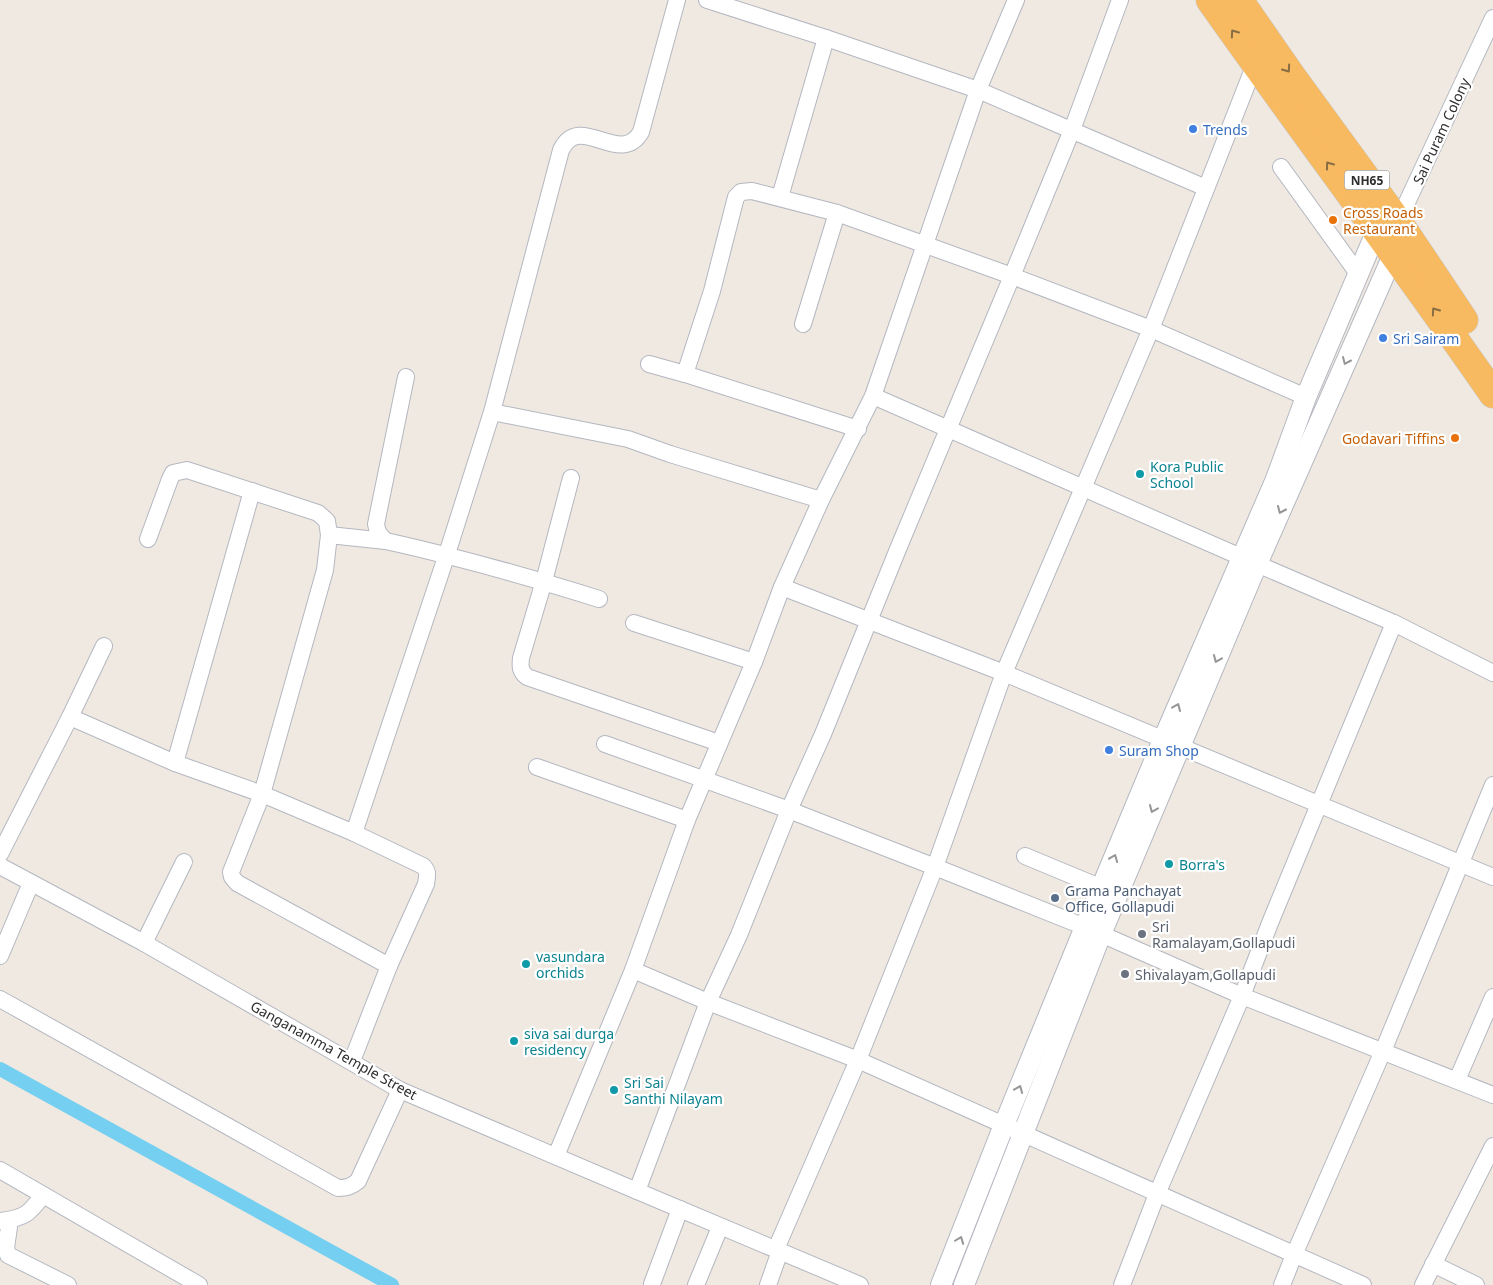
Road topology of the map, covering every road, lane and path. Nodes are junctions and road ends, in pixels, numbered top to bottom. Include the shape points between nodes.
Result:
1 (677, 0) edge
2 (707, 0) edge
3 (1016, 0) edge
4 (1120, 0) edge
5 (1210, 0) edge
6 (1240, 0) edge
7 (1493, 18) edge
8 (826, 38) junction
9 (1255, 64) junction
10 (978, 90) junction
11 (1072, 130) junction
12 (1281, 167) dead end
13 (1206, 188) junction
14 (780, 197) junction
15 (837, 213) junction
16 (1389, 237) junction
17 (924, 243) junction
18 (1359, 275) junction
19 (1012, 276) junction
20 (1416, 282) junction
21 (1373, 300) junction
22 (803, 324) dead end
23 (1336, 328) junction
24 (1151, 329) junction
25 (1357, 337) junction
26 (1493, 362) edge
27 (649, 364) dead end
28 (685, 374) junction
29 (406, 377) dead end
30 (1493, 394) edge
31 (873, 396) junction
32 (1306, 396) junction
33 (492, 412) junction
34 (858, 428) junction
35 (948, 429) junction
36 (571, 478) dead end
37 (1083, 488) junction
38 (252, 491) junction
39 (821, 500) junction
40 (329, 535) junction
41 (148, 540) dead end
42 (386, 541) junction
43 (447, 554) junction
44 (1249, 561) junction
45 (544, 582) junction
46 (782, 587) junction
47 (599, 599) dead end
48 (870, 622) junction
49 (1394, 623) junction
50 (634, 624) dead end
51 (104, 646) dead end
52 (754, 662) junction
53 (1004, 673) junction
54 (1493, 673) edge
55 (70, 717) junction
56 (719, 743) junction
57 (1171, 743) junction
58 (605, 744) dead end
59 (176, 763) junction
60 (537, 767) dead end
61 (704, 778) junction
62 (1493, 785) edge
63 (262, 794) junction
64 (1320, 805) junction
65 (790, 810) junction
66 (688, 820) junction
67 (354, 833) junction
68 (0, 854) edge
69 (1025, 856) dead end
70 (184, 862) dead end
71 (1460, 864) junction
72 (0, 866) edge
73 (935, 867) junction
74 (1493, 877) edge
75 (31, 883) junction
76 (1102, 888) junction
77 (1093, 931) junction
78 (144, 943) junction
79 (0, 956) edge
80 (389, 966) junction
81 (633, 970) junction
82 (1242, 996) junction
83 (1493, 997) edge
84 (0, 999) edge
85 (708, 1002) junction
86 (1383, 1051) junction
87 (858, 1060) junction
88 (352, 1061) junction
89 (1457, 1080) junction
90 (400, 1090) junction
91 (1493, 1094) edge
92 (1004, 1125) junction
93 (1023, 1134) junction
94 (1491, 1154) edge
95 (556, 1156) junction
96 (0, 1170) edge
97 (637, 1191) junction
98 (1157, 1194) junction
99 (43, 1195) junction
100 (680, 1209) junction
101 (5, 1220) edge
102 (720, 1227) junction
103 (778, 1250) junction
104 (1294, 1254) junction
105 (1433, 1264) junction
106 (652, 1284) edge
107 (68, 1285) edge
108 (200, 1285) edge
109 (696, 1285) edge
110 (768, 1285) edge
111 (860, 1285) edge
112 (942, 1285) edge
113 (964, 1285) edge
114 (1122, 1285) edge
115 (1282, 1285) edge
116 (1363, 1285) edge
117 (1423, 1285) edge
118 (1476, 1285) edge

1 - 33 street via 642,132 636,140 629,145 619,145 580,135 565,141
2 - 8 street
3 - 10 street
4 - 11 street
9 -> 5 highway, NH65
6 -> 16 highway, NH65 via 1291,75
7 - 16 street, Sai Puram Colony
8 - 10 street
8 - 14 street
9 - 13 street
16 -> 9 highway, NH65
10 - 11 street
10 - 17 street
11 - 13 street
11 - 19 street
12 - 18 street
13 - 24 street
14 - 15 street
14 - 28 street via 745,190 736,197 712,291
15 - 17 street
15 - 22 street
16 - 18 street
16 - 20 highway, NH65
16 - 21 street
16 - 26 highway, NH65
17 - 19 street
17 - 31 street
18 - 23 street
19 - 24 street
19 - 35 street
20 - 21 street via 1394,287
30 -> 20 highway, NH65
21 - 25 street
23 - 25 street
23 - 32 street
24 - 32 street
24 - 37 street
25 -> 44 street
27 - 28 street
28 - 34 street
29 - 42 street via 376,524 377,531
31 - 34 street
31 - 35 street
32 - 44 street
33 - 39 street via 628,439
33 - 43 street
34 - 39 street
35 - 37 street
35 - 48 street
36 - 45 street
37 - 44 street
37 - 53 street
38 - 40 street via 318,513 327,521
38 - 41 street via 179,470 170,479
38 - 59 street
39 - 46 street
40 - 42 street
40 - 63 street via 324,570
42 - 43 street
43 - 45 street
43 - 67 street
44 - 49 street
44 - 57 street
45 - 47 street
45 - 56 street via 521,658 522,673
46 - 48 street
46 - 52 street
48 - 53 street
48 - 65 street
49 - 54 street
49 - 64 street
50 - 52 street
51 - 55 street
52 - 56 street
53 - 57 street
53 - 73 street
55 - 59 street
55 - 68 street
56 - 61 street
57 - 64 street
76 -> 57 street
57 -> 77 street
58 - 61 street
59 - 63 street
60 - 66 street
61 - 65 street
61 - 66 street
62 - 71 street
63 - 67 street
63 - 80 street via 232,867 232,877 237,883
64 - 71 street
64 - 82 street
65 - 73 street
65 - 85 street via 739,936
66 - 81 street
67 - 80 street via 427,870 426,884
69 - 76 street
70 - 78 street
71 - 74 street
71 - 86 street
72 - 75 street, Ganganamma Temple Street
73 - 77 street
73 - 87 street
75 - 78 street, Ganganamma Temple Street
75 - 79 street
76 - 77 street
77 - 82 street
92 -> 77 street
77 - 93 street
78 - 88 street, Ganganamma Temple Street
80 - 88 street
81 - 85 street
81 - 95 street
82 - 86 street
82 - 98 street
83 - 89 street
84 - 90 street via 338,1188 358,1182
85 - 87 street
85 - 97 street
86 - 89 street
86 - 104 street
87 - 92 street
87 - 103 street
88 - 90 street, Ganganamma Temple Street
89 - 91 street
90 - 95 street, Ganganamma Temple Street
92 - 93 street
112 -> 92 street
93 - 98 street
93 - 113 street
94 - 105 street
95 - 97 street, Ganganamma Temple Street
96 - 99 street
97 - 100 street, Ganganamma Temple Street
98 - 104 street
98 - 114 street
99 - 101 street via 30,1213
99 - 108 street
100 - 102 street, Ganganamma Temple Street
100 - 106 street
101 - 107 street via 8,1255
102 - 103 street, Ganganamma Temple Street
102 - 109 street
103 - 110 street
103 - 111 street, Ganganamma Temple Street
104 - 115 street
104 - 116 street
105 - 117 street
105 - 118 street

